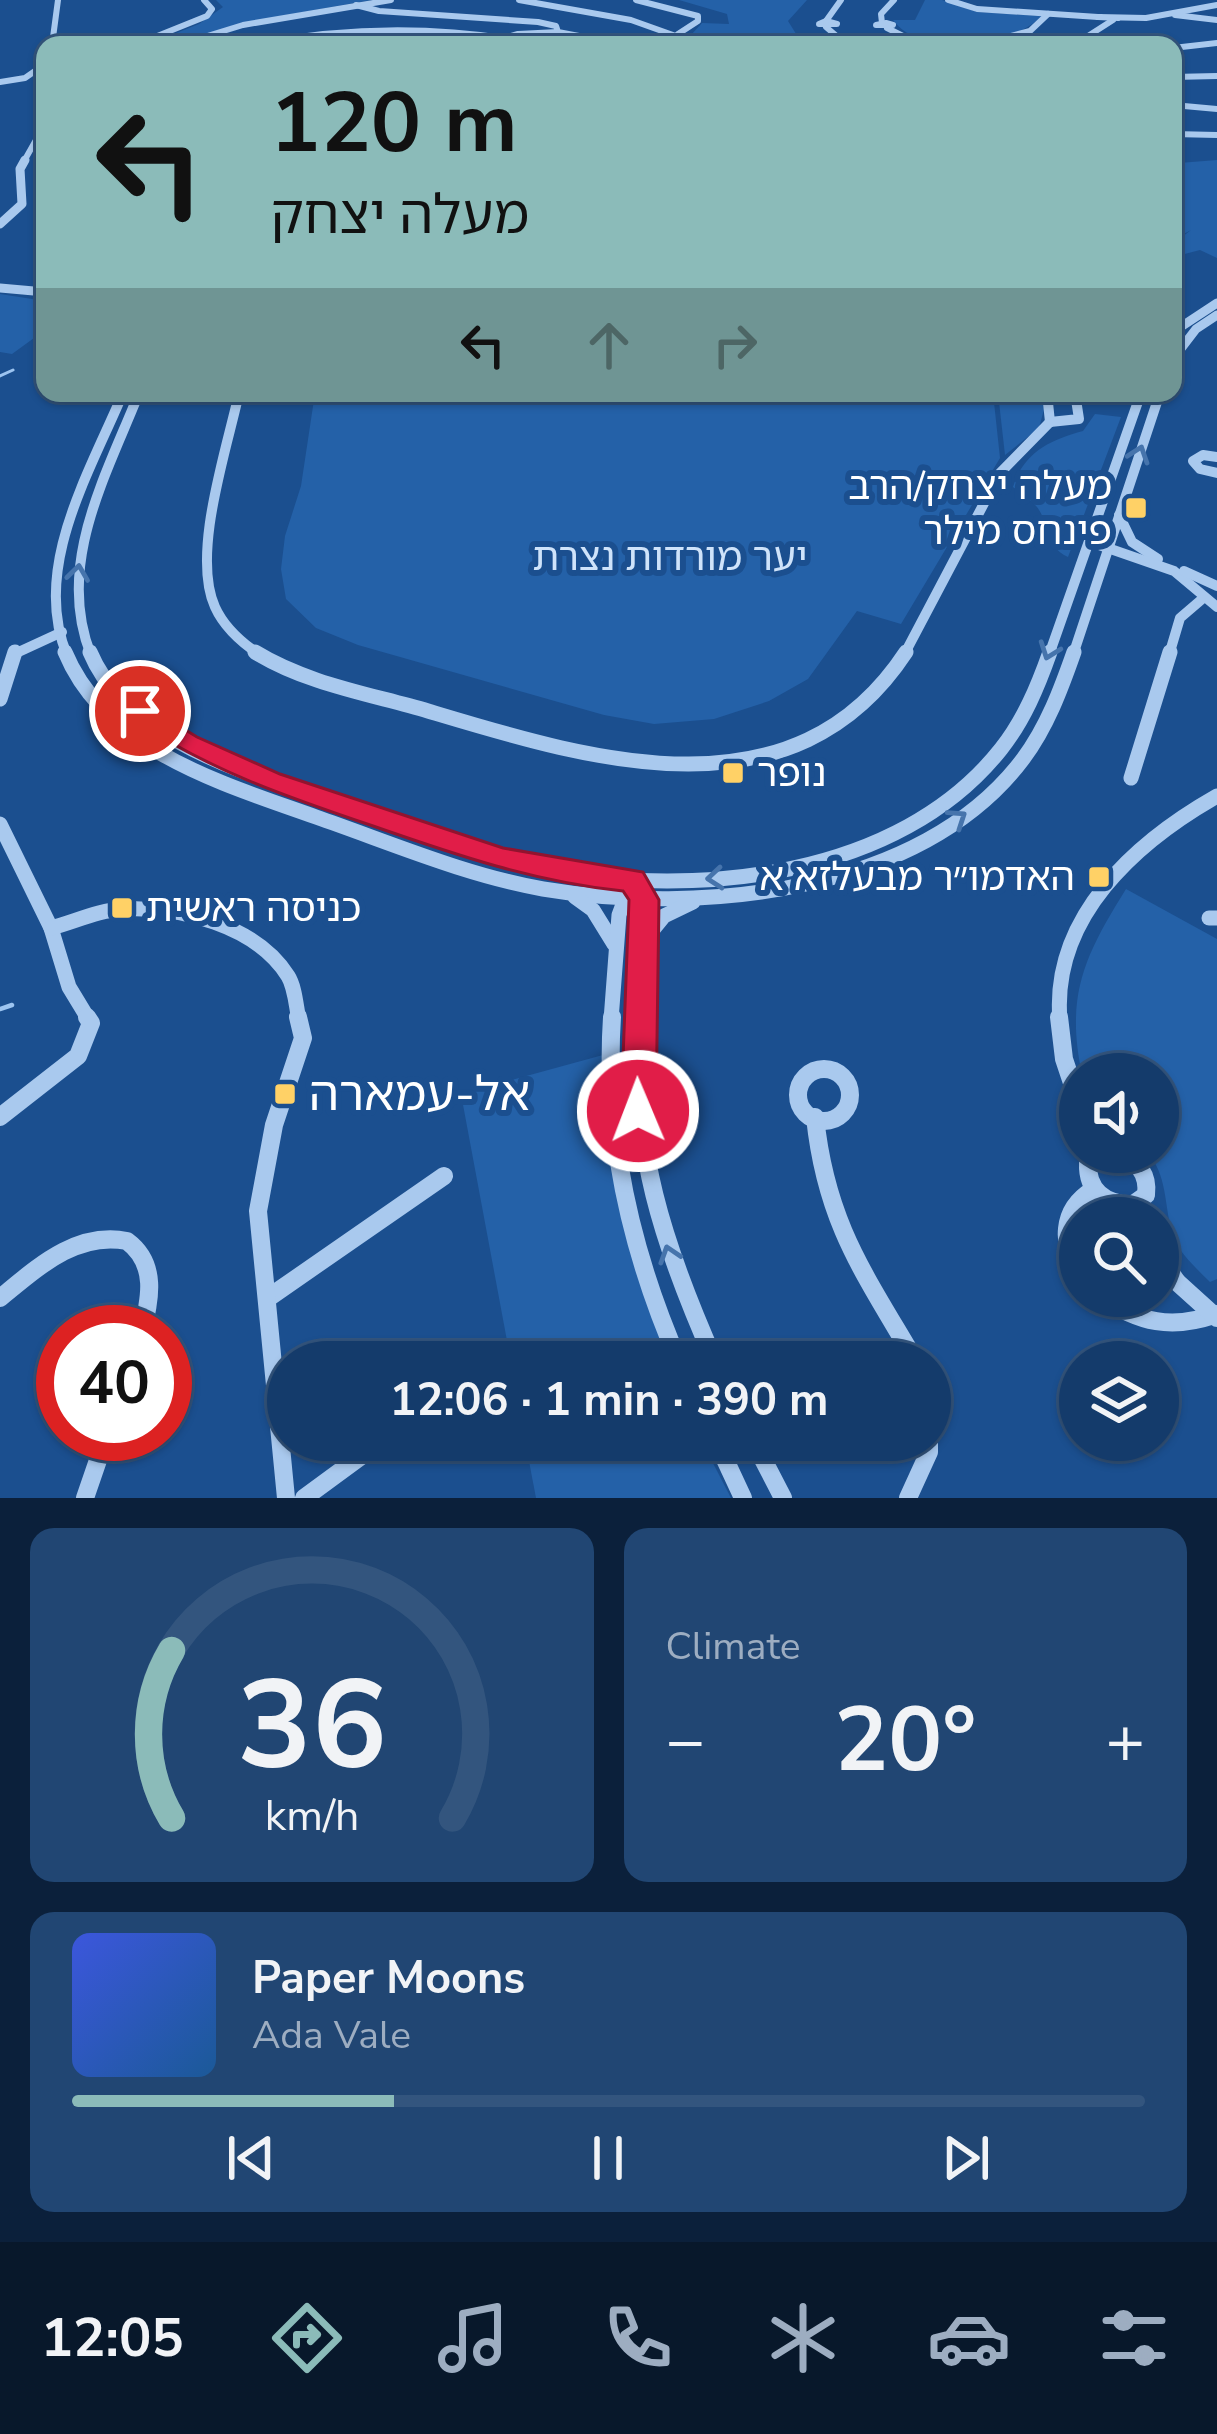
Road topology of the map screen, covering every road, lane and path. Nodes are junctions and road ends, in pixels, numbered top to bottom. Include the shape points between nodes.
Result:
1 (58, 0) edge
2 (203, 0) edge
3 (391, 0) edge
4 (519, 0) edge
5 (636, 0) edge
6 (841, 0) edge
7 (894, 0) edge
8 (948, 0) edge
9 (356, 4) junction
10 (1217, 5) edge
11 (1168, 13) junction
12 (1048, 14) junction
13 (1102, 15) junction
14 (1114, 18) junction
15 (1217, 20) edge
16 (558, 32) junction
17 (678, 34) junction
18 (53, 36) edge
19 (157, 36) edge
20 (204, 36) edge
21 (320, 36) edge
22 (489, 36) edge
23 (516, 36) edge
24 (579, 36) edge
25 (682, 36) edge
26 (838, 36) edge
27 (904, 36) edge
28 (1011, 36) edge
29 (1082, 36) edge
30 (1217, 43) edge
31 (1182, 47) edge
32 (36, 70) edge
33 (1217, 76) edge
34 (1182, 77) edge
35 (0, 82) edge
36 (1182, 107) edge
37 (1217, 110) edge
38 (1182, 134) edge
39 (1217, 136) edge
40 (36, 140) edge
41 (0, 224) edge
42 (0, 284) edge
43 (36, 287) edge
44 (1217, 303) edge
45 (1217, 315) edge
46 (1182, 324) edge
47 (1182, 331) edge
48 (1192, 333) junction
49 (1182, 347) edge
50 (119, 402) edge
51 (136, 402) edge
52 (237, 402) edge
53 (1048, 402) edge
54 (1075, 402) edge
55 (1138, 402) edge
56 (1157, 402) edge
57 (1050, 422) junction
58 (1217, 457) edge
59 (1215, 474) edge
60 (1119, 515) junction
61 (1089, 541) junction
62 (1109, 546) junction
63 (1155, 560) junction
64 (1100, 572) junction
65 (1217, 586) edge
66 (1199, 596) junction
67 (1217, 608) edge
68 (80, 628) junction
69 (58, 633) junction
70 (0, 699) edge
71 (1131, 778) dead end
72 (1217, 796) edge
73 (0, 824) edge
74 (632, 880) junction
75 (572, 894) junction
76 (620, 899) junction
77 (698, 899) junction
78 (644, 900) junction
79 (51, 928) junction
80 (642, 943) junction
81 (616, 948) junction
82 (1060, 1053) edge
83 (0, 1117) edge
84 (815, 1117) dead end
85 (1086, 1173) edge
86 (444, 1176) dead end
87 (1093, 1190) junction
88 (1079, 1197) edge
89 (1102, 1197) edge
90 (1179, 1284) edge
91 (0, 1298) edge
92 (268, 1298) junction
93 (148, 1305) edge
94 (1217, 1316) edge
95 (1135, 1317) edge
96 (670, 1341) edge
97 (706, 1341) edge
98 (903, 1341) edge
99 (98, 1461) edge
100 (354, 1461) edge
101 (726, 1461) edge
102 (764, 1461) edge
103 (924, 1461) edge
104 (86, 1498) edge
105 (286, 1498) edge
106 (304, 1498) edge
107 (743, 1498) edge
108 (783, 1498) edge
109 (908, 1498) edge

1 - 18 street
2 - 19 street via 212,9 207,16
3 - 9 street
4 - 17 street
5 - 17 street via 698,16
6 - 26 street via 826,24
7 - 27 street via 881,14 884,25
8 - 12 street
9 - 16 street via 538,22
9 - 20 street
10 - 11 street
11 - 14 street
11 - 15 street
12 - 13 street
12 - 28 street
13 - 14 street
13 - 14 street
13 - 29 street
16 - 23 street
16 - 24 street
17 - 25 street
21 - 22 street via 374,29
30 - 31 street
32 - 35 street
33 - 34 street
36 - 37 street
38 - 39 street
40 - 41 street via 20,169 22,204
42 - 43 street
44 - 46 street
45 - 48 street
47 - 48 street
48 - 49 street
50 - 69 street via 63,547 54,592
68 -> 51 street via 75,589 83,545
52 - 57 street via 205,574 216,610 242,641 283,667 361,691 567,752 657,766 754,756 850,713 901,658 1002,470
53 - 57 street
54 - 57 street via 1076,422
55 - 61 street
60 -> 56 street
58 - 59 street via 1193,460
60 - 62 street
60 - 63 street via 1132,542
61 - 62 street
61 -> 74 street via 1021,720 986,767 947,800 861,844 781,869
62 - 63 street
62 - 64 street
63 - 64 street
63 - 65 street
63 - 66 street
77 -> 64 street via 845,872 927,837 991,794 1043,728
65 - 66 street
66 - 67 street
66 - 71 street via 1180,618
68 - 69 street
68 - 74 street via 124,699 227,764 501,859
69 - 70 street via 12,652
69 - 75 street via 71,667 104,709 190,768 490,877
72 - 82 street via 1160,828 1094,899 1057,995
73 - 79 street
74 - 76 street
74 - 78 street
75 - 76 street
75 - 81 street via 593,910
76 - 78 street
76 - 81 street
77 - 78 street
77 - 80 street via 664,916
78 - 80 street
79 - 83 street via 69,987 91,1023 78,1056
79 - 92 street via 121,909 170,912 223,925 263,947 290,978 303,1038 274,1125 258,1211
97 -> 80 street via 677,1277 641,1148
81 - 96 street via 612,1150 641,1269
84 - 98 street via 825,1200 840,1239
85 - 87 street
86 - 92 street
87 - 88 street
87 - 89 street
90 - 94 street, bridge
91 - 93 street via 58,1253 106,1235 131,1240 147,1255
92 - 105 street
94 - 95 street via 1175,1328
99 - 104 street
100 - 106 street
101 - 107 street
102 - 108 street
103 - 109 street

